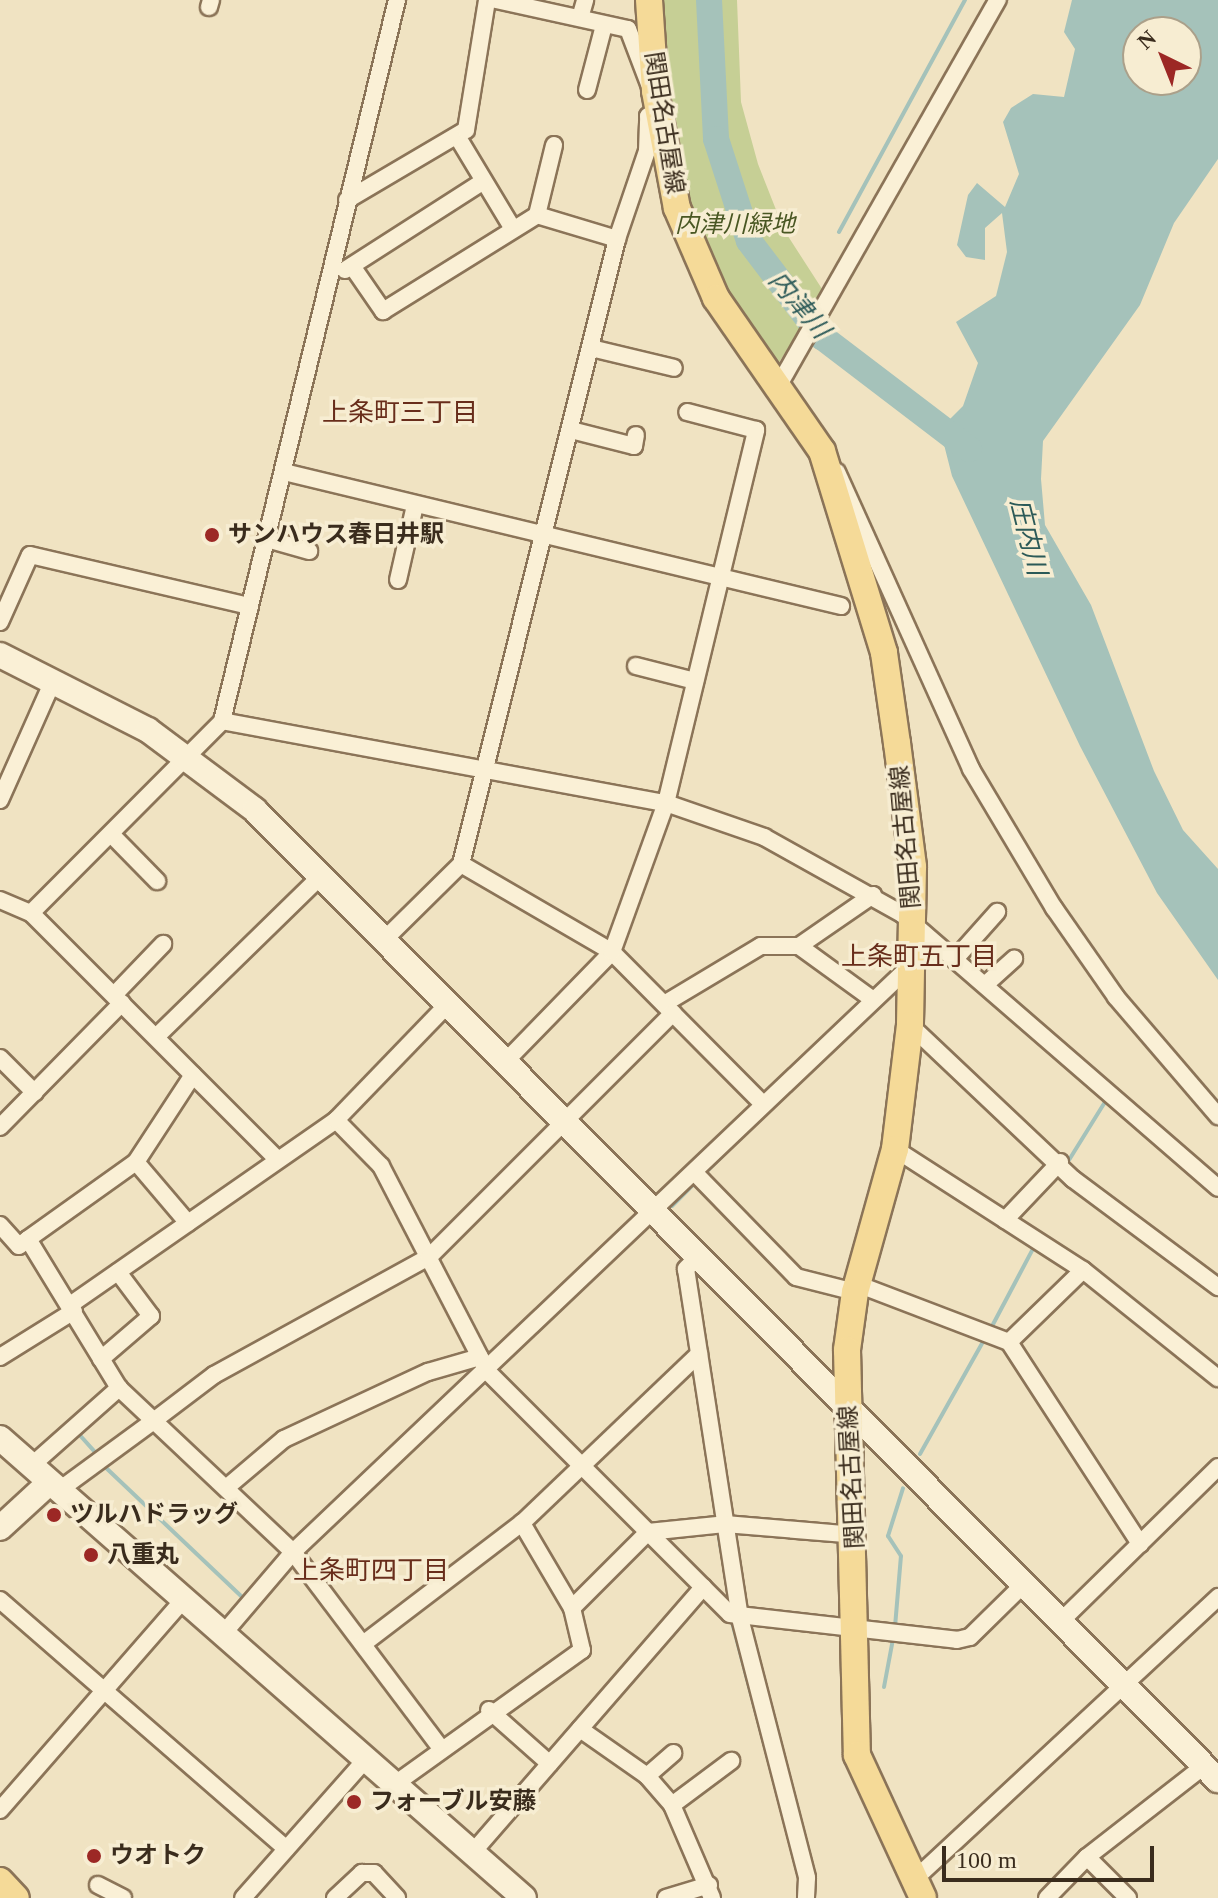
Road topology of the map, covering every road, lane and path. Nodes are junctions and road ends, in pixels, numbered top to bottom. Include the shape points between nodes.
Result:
1 (397, 0) edge
2 (487, 0) edge
3 (496, 0) edge
4 (585, 0) edge
5 (649, 0) edge
6 (998, 0) edge
7 (580, 18) junction
8 (604, 25) junction
9 (587, 90) dead end
10 (657, 100) junction
11 (457, 136) junction
12 (554, 145) dead end
13 (482, 182) junction
14 (347, 200) junction
15 (537, 215) junction
16 (512, 227) junction
17 (617, 239) junction
18 (352, 266) junction
19 (331, 275) junction
20 (591, 348) junction
21 (674, 368) dead end
22 (780, 383) junction
23 (687, 412) dead end
24 (571, 430) junction
25 (636, 435) dead end
26 (822, 451) junction
27 (284, 472) junction
28 (415, 505) junction
29 (547, 535) junction
30 (267, 539) junction
31 (309, 551) dead end
32 (722, 577) junction
33 (398, 580) dead end
34 (250, 606) junction
35 (841, 606) dead end
36 (0, 622) edge
37 (0, 655) edge
38 (636, 666) dead end
39 (53, 681) junction
40 (695, 681) junction
41 (222, 721) junction
42 (188, 756) junction
43 (491, 769) junction
44 (0, 800) edge
45 (666, 803) junction
46 (111, 834) junction
47 (461, 864) junction
48 (320, 877) junction
49 (157, 881) dead end
50 (873, 895) junction
51 (0, 900) edge
52 (997, 912) dead end
53 (31, 913) junction
54 (914, 925) junction
55 (384, 940) junction
56 (163, 944) dead end
57 (799, 946) junction
58 (612, 952) junction
59 (956, 958) junction
60 (1014, 959) dead end
61 (910, 966) junction
62 (986, 984) junction
63 (118, 999) junction
64 (872, 999) junction
65 (447, 1005) junction
66 (669, 1009) junction
67 (910, 1025) junction
68 (156, 1037) junction
69 (0, 1058) edge
70 (505, 1062) junction
71 (193, 1075) junction
72 (35, 1093) junction
73 (763, 1104) junction
74 (1218, 1116) edge
75 (336, 1120) junction
76 (565, 1123) junction
77 (0, 1127) edge
78 (895, 1149) junction
79 (278, 1160) junction
80 (136, 1162) junction
81 (1060, 1162) junction
82 (695, 1173) junction
83 (1218, 1188) edge
84 (657, 1214) junction
85 (1005, 1220) junction
86 (188, 1223) junction
87 (0, 1225) edge
88 (28, 1239) junction
89 (698, 1256) junction
90 (429, 1257) junction
91 (1083, 1270) junction
92 (118, 1272) junction
93 (1218, 1287) edge
94 (856, 1288) junction
95 (72, 1308) junction
96 (1009, 1342) junction
97 (699, 1354) junction
98 (0, 1357) edge
99 (101, 1359) junction
100 (484, 1364) junction
101 (1218, 1378) edge
102 (119, 1388) junction
103 (849, 1407) junction
104 (154, 1421) junction
105 (0, 1438) edge
106 (580, 1465) junction
107 (1217, 1469) edge
108 (46, 1480) junction
109 (226, 1488) junction
110 (522, 1523) junction
111 (725, 1524) junction
112 (0, 1528) edge
113 (648, 1532) junction
114 (855, 1535) junction
115 (1140, 1544) junction
116 (293, 1552) junction
117 (1024, 1584) junction
118 (703, 1587) junction
119 (1218, 1597) edge
120 (184, 1599) junction
121 (0, 1600) edge
122 (572, 1608) junction
123 (740, 1618) junction
124 (1061, 1621) junction
125 (858, 1631) junction
126 (223, 1634) junction
127 (363, 1644) junction
128 (1127, 1688) junction
129 (104, 1690) junction
130 (489, 1710) junction
131 (580, 1729) junction
132 (440, 1747) junction
133 (673, 1753) dead end
134 (367, 1758) junction
135 (731, 1761) dead end
136 (550, 1764) junction
137 (1211, 1773) edge
138 (647, 1776) junction
139 (395, 1784) junction
140 (672, 1805) junction
141 (0, 1810) edge
142 (286, 1849) junction
143 (473, 1852) junction
144 (1087, 1857) junction
145 (0, 1881) edge
146 (98, 1885) dead end
147 (920, 1888) edge
148 (710, 1892) edge
149 (16, 1898) edge
150 (123, 1898) edge
151 (243, 1898) edge
152 (335, 1898) edge
153 (397, 1898) edge
154 (524, 1898) edge
155 (666, 1898) edge
156 (806, 1898) edge
157 (1047, 1898) edge
158 (1128, 1898) edge

1 - 14 street
2 - 11 street via 466,130
3 - 7 street
4 - 7 street
5 - 10 main road, 関田名古屋線
6 - 22 street
7 - 8 street
8 - 9 street
8 - 10 street via 628,29
10 - 17 street via 648,116 647,151
10 - 22 main road, 関田名古屋線 via 670,180 698,264
11 - 13 street
11 - 14 street
12 - 15 street
13 - 16 street
13 - 18 street
14 - 19 street
15 - 16 street
15 - 17 street
16 - 18 street via 383,311
17 - 20 street
18 - 19 street
19 - 27 street
20 - 21 street
20 - 24 street
22 - 26 main road, 関田名古屋線
23 - 32 street via 756,430
24 - 25 street via 634,446
24 - 29 street
26 - 54 main road, 関田名古屋線 via 884,653
26 - 74 street via 846,485 971,769 1054,908 1116,997
27 - 28 street
27 - 30 street
28 - 29 street
28 - 33 street
29 - 32 street
29 - 43 street
30 - 31 street
30 - 34 street
32 - 35 street
32 - 40 street
34 - 36 street via 30,555
34 - 41 street
37 - 39 street
38 - 40 street
39 - 42 street
39 - 44 street
40 - 45 street
41 - 42 street
41 - 43 street
42 - 46 street
42 - 48 street
43 - 45 street
43 - 47 street
45 - 50 street via 764,837
45 - 58 street
46 - 49 street
46 - 53 street
47 - 55 street
47 - 58 street
48 - 55 street
48 - 68 street
50 - 54 street
50 - 57 street
51 - 53 street
52 - 59 street
53 - 63 street
54 - 59 street
54 - 61 main road, 関田名古屋線
55 - 65 street
56 - 63 street
57 - 64 street
57 - 66 street via 761,946
58 - 66 street
58 - 70 street
59 - 62 street
60 - 62 street
61 - 64 street
61 - 67 main road, 関田名古屋線
62 - 83 street
63 - 68 street
63 - 72 street
64 - 73 street
65 - 70 street
65 - 75 street
66 - 73 street
66 - 76 street
67 - 78 main road, 関田名古屋線
67 - 81 street
68 - 71 street
69 - 72 street
70 - 76 street
71 - 79 street
71 - 80 street
72 - 77 street
73 - 82 street
75 - 79 street
75 - 90 street via 381,1166
76 - 84 street
76 - 90 street
78 - 85 street
78 - 94 main road, 関田名古屋線
79 - 86 street
80 - 86 street
80 - 88 street
81 - 85 street
81 - 93 street
82 - 84 street
82 - 94 street via 796,1277
84 - 89 street
84 - 100 street
85 - 91 street
86 - 92 street
87 - 88 street via 19,1246
88 - 95 street
89 - 97 street via 686,1269
89 - 103 street
90 - 100 street
90 - 104 street via 214,1375
91 - 96 street
91 - 101 street
92 - 95 street
92 - 99 street via 151,1316
94 - 96 street
94 - 103 main road, 関田名古屋線
95 - 98 street
95 - 99 street
96 - 115 street
97 - 106 street
97 - 111 street
99 - 102 street
100 - 106 street
100 - 109 street via 428,1372 284,1439
100 - 116 street
102 - 104 street
102 - 108 street
103 - 114 main road, 関田名古屋線
103 - 117 street
104 - 108 street
104 - 109 street
105 - 108 street
106 - 110 street
106 - 113 street
107 - 115 street
108 - 112 street
108 - 120 street
109 - 116 street
110 - 122 street
110 - 127 street
111 - 113 street
111 - 114 street
111 - 123 street
113 - 118 street
113 - 122 street
114 - 125 main road, 関田名古屋線
115 - 124 street
116 - 126 street
116 - 127 street
117 - 124 street
117 - 125 street via 970,1637
118 - 123 street
118 - 131 street
119 - 128 street
120 - 126 street
120 - 129 street
121 - 129 street
122 - 130 street via 582,1650
123 - 125 street
123 - 156 street via 807,1878
124 - 128 street
125 - 147 main road, 関田名古屋線 via 857,1755
126 - 134 street
127 - 132 street
128 - 137 street
128 - 147 street
129 - 141 street
129 - 142 street
130 - 132 street
130 - 136 street
131 - 136 street
131 - 138 street
132 - 139 street
133 - 138 street
134 - 139 street
134 - 142 street
135 - 140 street
136 - 143 street
137 - 144 street
138 - 140 street
139 - 143 street
140 - 148 street
142 - 151 street
143 - 154 street
144 - 157 street
144 - 158 street
145 - 149 main road
146 - 150 street
148 - 155 street
152 - 153 street via 362,1873 374,1873

